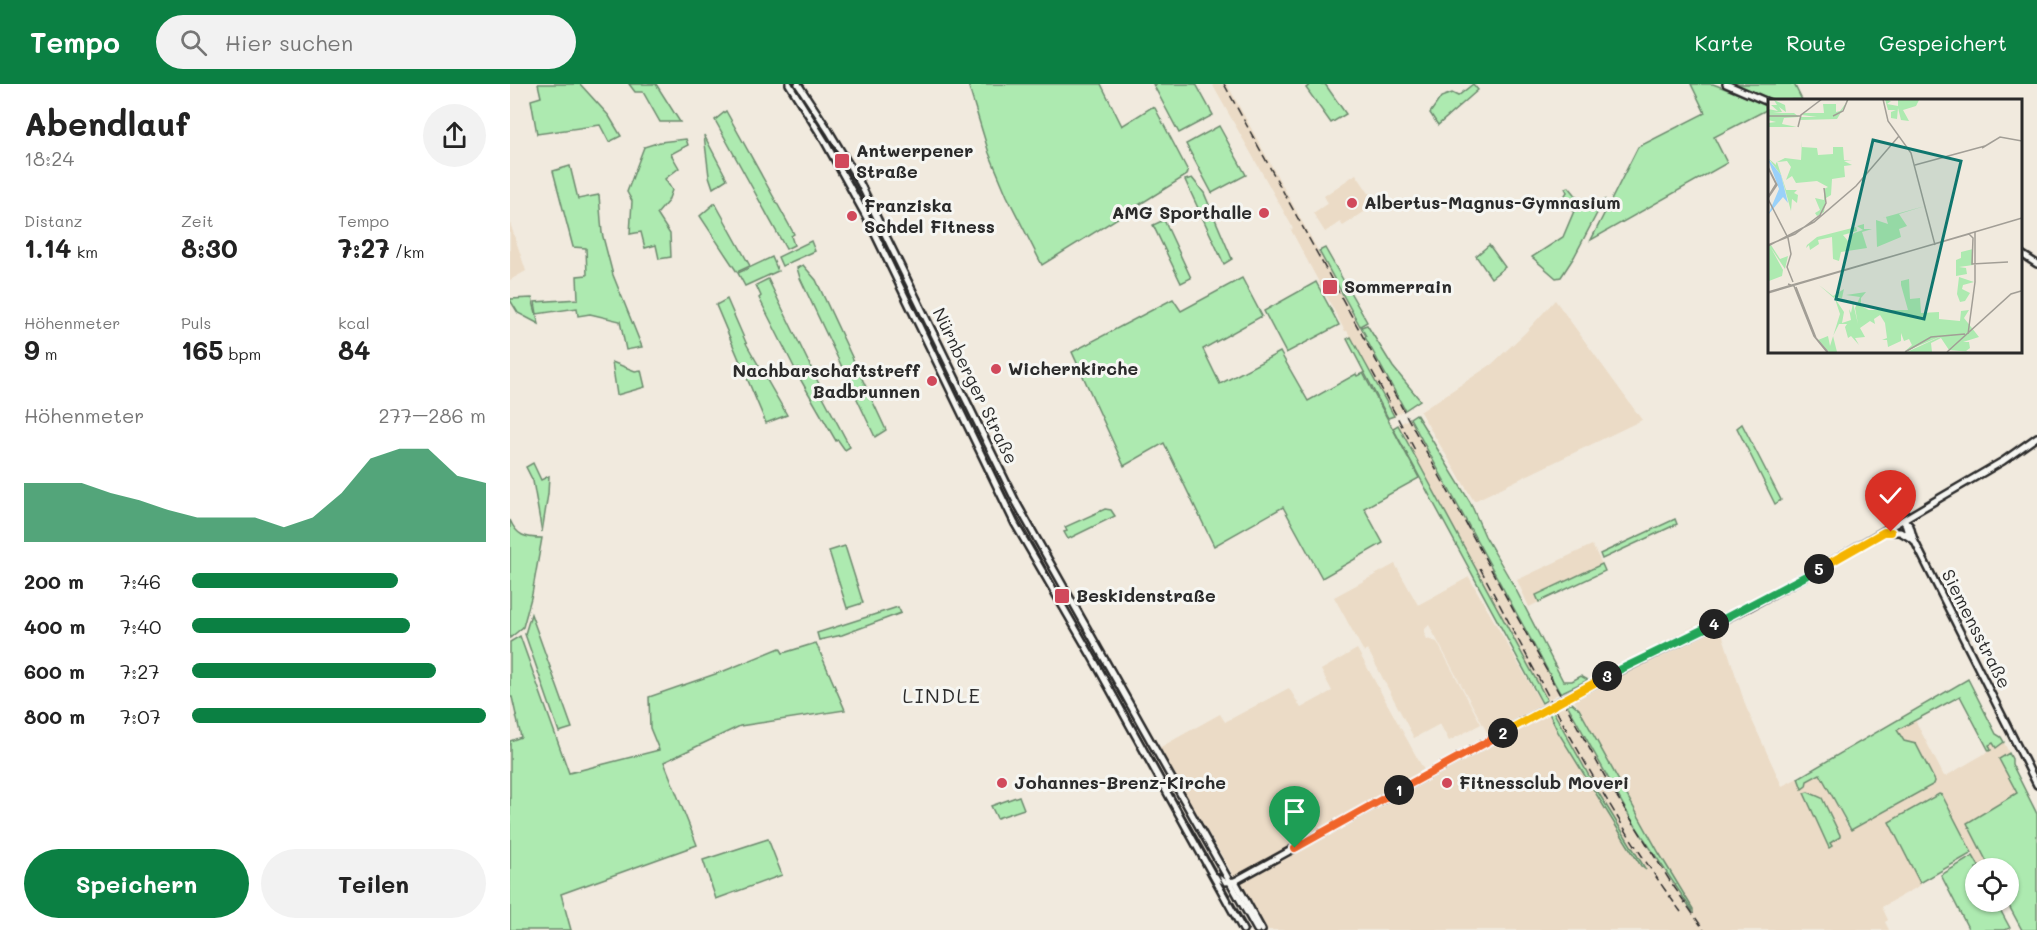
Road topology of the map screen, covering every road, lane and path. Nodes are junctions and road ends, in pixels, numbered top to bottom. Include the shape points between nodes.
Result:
1 (789, 84) edge
2 (798, 84) edge
3 (1729, 85) edge
4 (1768, 102) edge
5 (2022, 254) edge
6 (2037, 264) edge
7 (2037, 436) edge
8 (1904, 520) junction
9 (1884, 532) junction
10 (1021, 535) junction
11 (1911, 538) junction
12 (1036, 539) junction
13 (1029, 549) junction
14 (1044, 553) junction
15 (2037, 784) edge
16 (1212, 875) junction
17 (1233, 882) junction
18 (1226, 899) junction
19 (1243, 930) edge
20 (1257, 930) edge
21 (1262, 930) edge

1 - 10 main road, Nürnberger Straße via 868,220
2 - 12 main road, Nürnberger Straße via 860,183
3 - 4 main road
5 - 6 main road
7 - 8 main road
8 - 9 main road
8 - 11 main road, Siemensstraße
9 - 11 main road via 1900,532
9 - 17 main road, bridge via 1749,607 1569,696
10 - 12 main road
10 - 13 main road, Nürnberger Straße
11 - 15 main road, Siemensstraße
12 - 14 main road, Nürnberger Straße
13 - 14 main road via 1036,547
13 - 16 main road, Nürnberger Straße
14 - 17 main road, Nürnberger Straße
16 - 17 main road
16 - 18 main road, Nürnberger Straße
17 - 18 main road
17 - 20 main road
17 - 21 main road
18 - 19 main road, Nürnberger Straße

